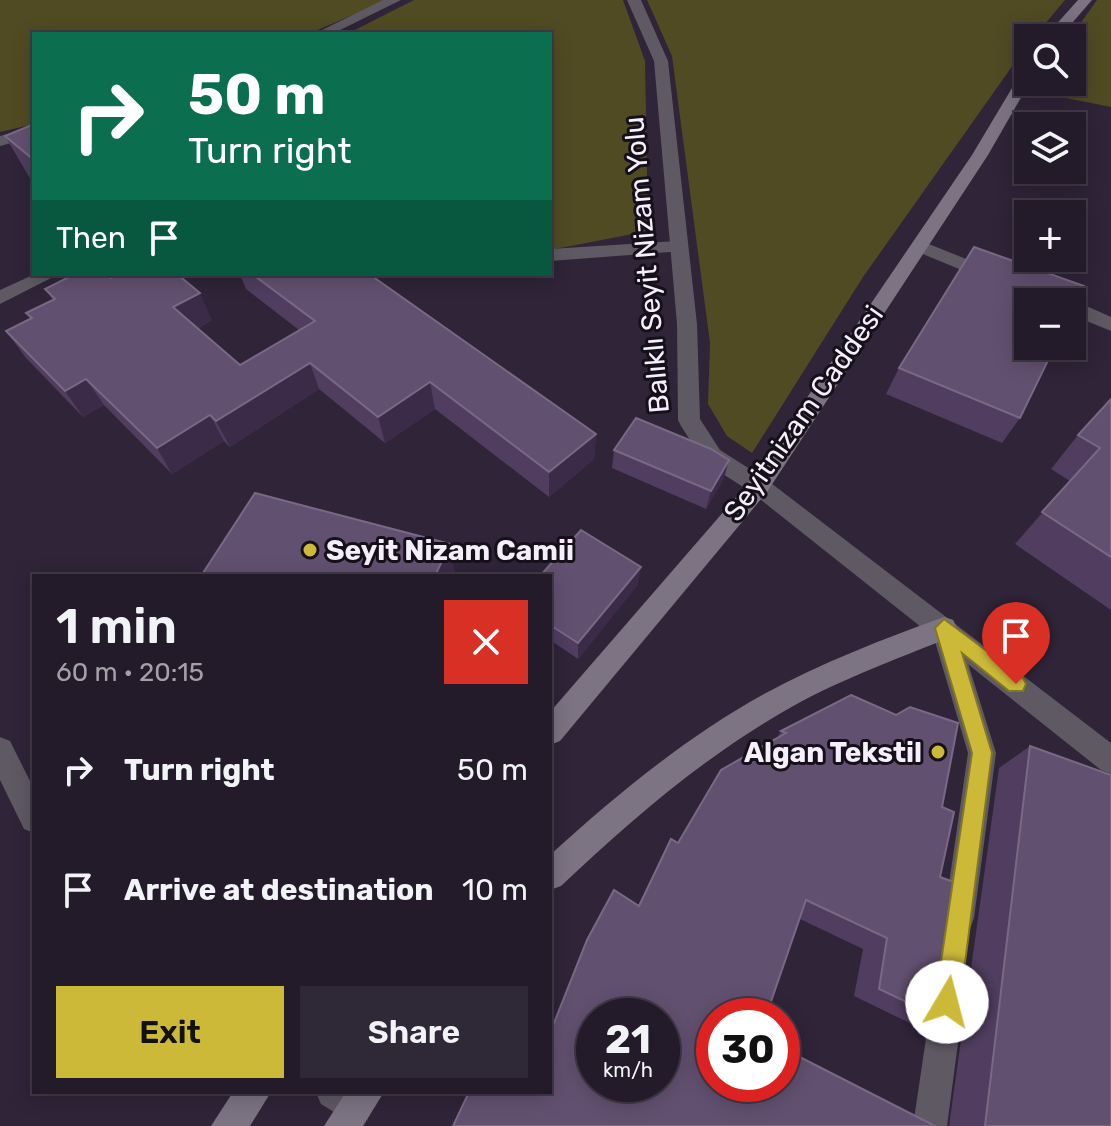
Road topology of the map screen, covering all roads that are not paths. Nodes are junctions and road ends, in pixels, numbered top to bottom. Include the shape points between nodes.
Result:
1 (394, 0) edge
2 (634, 0) edge
3 (1085, 0) edge
4 (1064, 24) edge
5 (325, 32) edge
6 (1015, 96) edge
7 (32, 133) edge
8 (0, 141) edge
9 (919, 246) junction
10 (677, 247) junction
11 (552, 255) edge
12 (46, 276) edge
13 (1022, 288) edge
14 (0, 298) edge
15 (1086, 314) edge
16 (1111, 324) edge
17 (759, 486) junction
18 (944, 628) junction
19 (552, 730) edge
20 (0, 750) edge
21 (1111, 760) edge
22 (32, 815) edge
23 (552, 873) edge
24 (956, 940) edge
25 (951, 971) edge
26 (252, 1094) edge
27 (228, 1126) edge
28 (930, 1126) edge

1 - 5 street
2 - 10 street, Balıklı Seyit Nizam Yolu via 661,61
3 - 4 main road
6 - 9 main road, Seyitnizam Caddesi
7 - 8 street
9 - 13 street
9 - 17 main road, Seyitnizam Caddesi
10 - 11 street
10 - 17 street, Balıklı Seyit Nizam Yolu via 687,324 689,420 712,456
12 - 14 street
15 - 16 street
17 - 18 street, Balıklı Seyit Nizam Yolu
17 - 19 main road, Seyitnizam Caddesi
18 - 21 street, Balıklı Seyit Nizam Yolu
18 - 23 main road via 760,710 695,752
18 - 24 street via 982,753
20 - 22 street
25 - 28 street
26 - 27 main road

